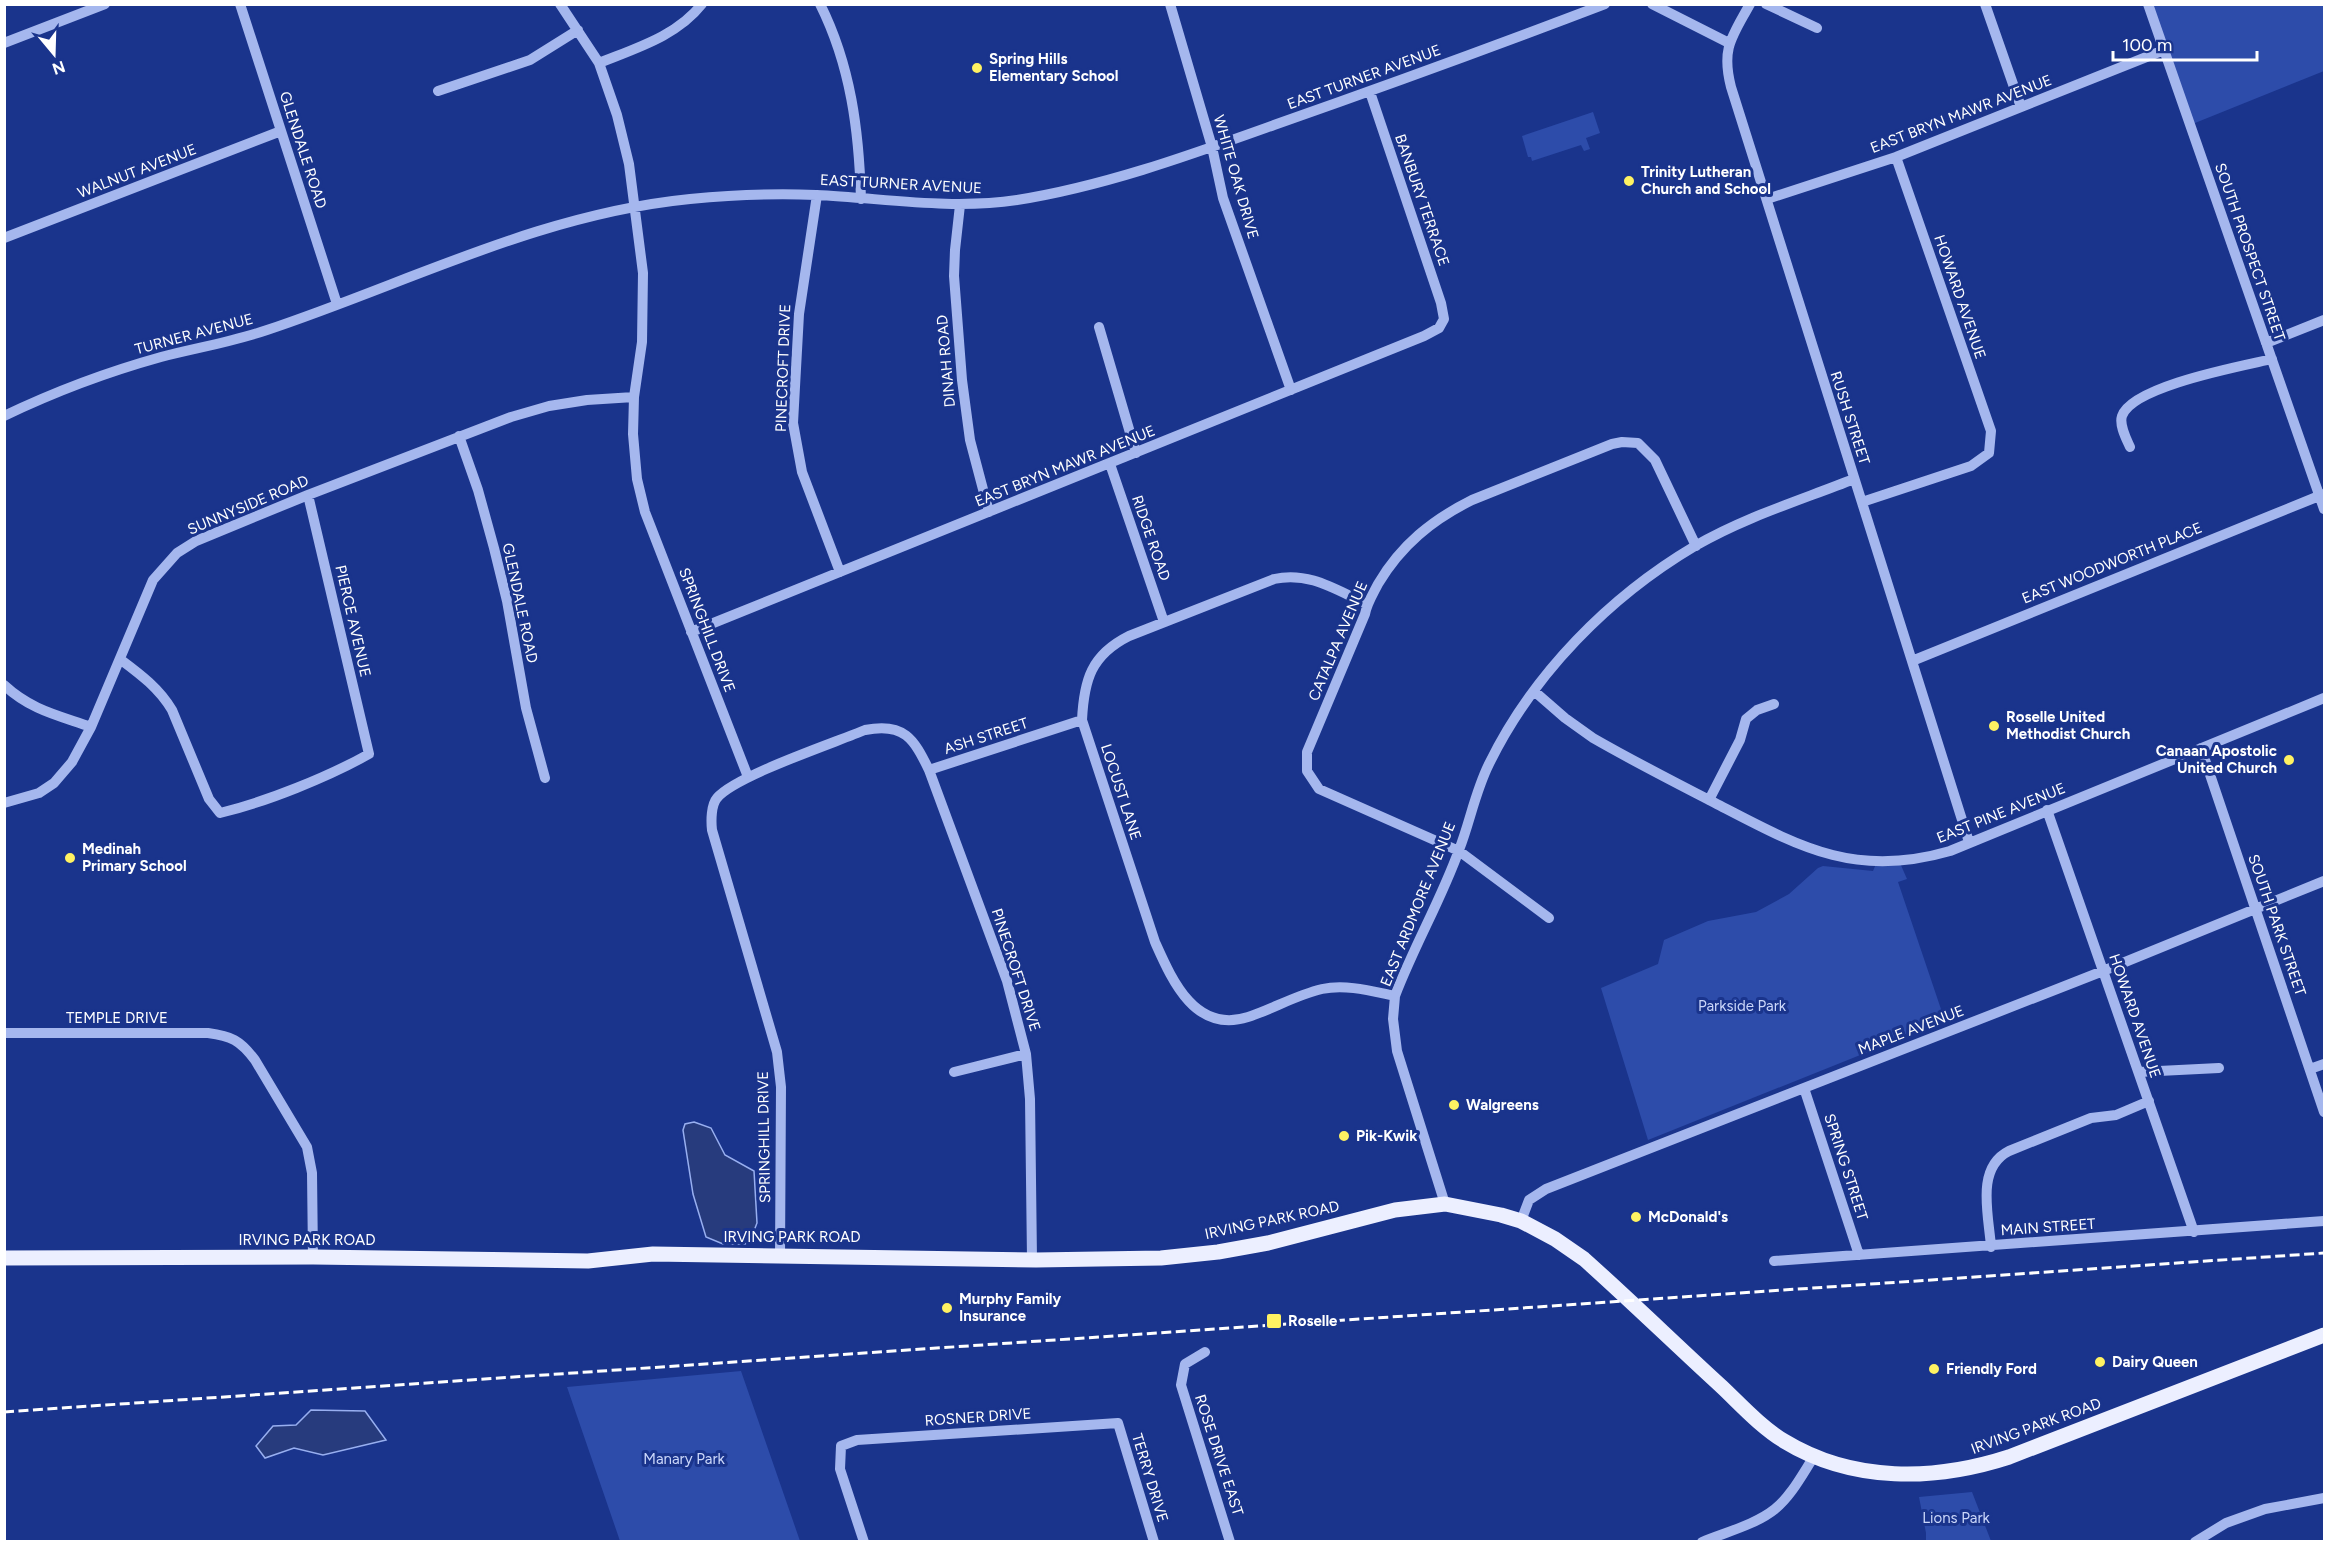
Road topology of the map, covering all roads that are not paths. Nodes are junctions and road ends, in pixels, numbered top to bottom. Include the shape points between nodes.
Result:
1 (105, 4) edge
2 (240, 4) edge
3 (560, 4) edge
4 (702, 4) edge
5 (820, 4) edge
6 (1170, 4) edge
7 (1605, 4) edge
8 (1652, 4) edge
9 (1750, 4) edge
10 (1766, 4) edge
11 (1985, 4) edge
12 (2148, 4) edge
13 (1817, 28) dead end
14 (578, 30) junction
15 (4, 43) edge
16 (1729, 43) junction
17 (2163, 50) junction
18 (599, 63) junction
19 (438, 91) dead end
20 (1370, 92) junction
21 (2020, 107) junction
22 (281, 131) junction
23 (1212, 147) junction
24 (1896, 158) junction
25 (817, 195) junction
26 (861, 199) junction
27 (1767, 199) junction
28 (960, 205) junction
29 (635, 207) junction
30 (4, 238) edge
31 (392, 282) joint
32 (336, 304) junction
33 (1444, 319) joint
34 (2325, 320) edge
35 (1099, 327) dead end
36 (2266, 343) junction
37 (2272, 359) junction
38 (1291, 390) junction
39 (634, 397) junction
40 (4, 416) edge
41 (459, 436) junction
42 (2130, 447) dead end
43 (1136, 453) junction
44 (1110, 464) junction
45 (1854, 479) junction
46 (308, 495) junction
47 (2322, 495) edge
48 (1862, 502) junction
49 (2325, 509) edge
50 (989, 512) junction
51 (1696, 546) junction
52 (840, 572) junction
53 (1367, 604) junction
54 (1164, 622) junction
55 (691, 632) junction
56 (120, 658) junction
57 (1912, 661) junction
58 (4, 685) edge
59 (1534, 691) junction
60 (2325, 698) edge
61 (1774, 704) dead end
62 (1082, 720) junction
63 (91, 727) junction
64 (2201, 748) junction
65 (929, 770) junction
66 (748, 777) junction
67 (545, 778) dead end
68 (1709, 800) junction
69 (4, 803) edge
70 (2047, 810) junction
71 (1969, 842) junction
72 (1459, 851) junction
73 (2325, 882) edge
74 (2256, 910) junction
75 (1549, 918) dead end
76 (2103, 971) junction
77 (1395, 996) junction
78 (4, 1033) edge
79 (1026, 1054) junction
80 (2325, 1064) edge
81 (2219, 1068) dead end
82 (2310, 1069) junction
83 (954, 1071) dead end
84 (2139, 1072) junction
85 (1804, 1088) junction
86 (2149, 1101) junction
87 (2325, 1112) edge
88 (1445, 1204) junction
89 (1521, 1221) junction
90 (2325, 1221) edge
91 (2194, 1232) junction
92 (1991, 1246) junction
93 (1859, 1255) junction
94 (780, 1256) junction
95 (4, 1257) edge
96 (313, 1257) junction
97 (1032, 1260) junction
98 (1774, 1261) dead end
99 (2325, 1335) edge
100 (1205, 1352) dead end
101 (1118, 1422) joint
102 (1815, 1455) junction
103 (2325, 1498) edge
104 (864, 1542) edge
105 (1154, 1542) edge
106 (1230, 1542) edge
107 (1701, 1542) edge
108 (2195, 1542) edge

1 - 15 street
2 - 22 street, GLENDALE ROAD
3 - 14 street, SPRINGHILL DRIVE
4 - 18 street via 683,25
5 - 26 street via 851,90 860,152
6 - 23 street, WHITE OAK DRIVE
7 - 20 street, EAST TURNER AVENUE
8 - 16 street
9 - 16 street, RUSH STREET
10 - 13 street
11 - 21 street
12 - 17 street, SOUTH PROSPECT STREET
14 - 18 street, SPRINGHILL DRIVE
14 - 19 street via 530,60
16 - 27 street, RUSH STREET via 1728,75
17 - 21 street, EAST BRYN MAWR AVENUE
17 - 36 street, SOUTH PROSPECT STREET
18 - 29 street, SPRINGHILL DRIVE via 625,144
20 - 23 street, EAST TURNER AVENUE
20 - 33 street, BANBURY TERRACE
21 - 24 street, EAST BRYN MAWR AVENUE
22 - 30 street, WALNUT AVENUE
22 - 32 street, GLENDALE ROAD
23 - 28 street, EAST TURNER AVENUE via 1070,190
23 - 38 street, WHITE OAK DRIVE via 1223,198
24 - 27 street, EAST BRYN MAWR AVENUE
24 - 48 street, HOWARD AVENUE via 1992,431 1989,453 1971,466
25 - 26 street, EAST TURNER AVENUE
25 - 29 street, EAST TURNER AVENUE via 721,196
25 - 52 street, PINECROFT DRIVE via 800,314 794,423 802,472
26 - 28 street, EAST TURNER AVENUE
27 - 45 street, RUSH STREET
28 - 50 street, DINAH ROAD via 954,276 962,380 970,440
29 - 31 street, EAST TURNER AVENUE via 500,242
29 - 39 street, SPRINGHILL DRIVE via 644,308
31 - 32 street, TURNER AVENUE
32 - 40 street, TURNER AVENUE via 264,332 90,379
33 - 38 street, EAST BRYN MAWR AVENUE via 1424,336
34 - 36 street
35 - 43 street
36 - 37 street, SOUTH PROSPECT STREET
37 - 42 street via 2197,376 2128,405 2121,423
37 - 47 street, SOUTH PROSPECT STREET
38 - 43 street, EAST BRYN MAWR AVENUE
39 - 41 street, SUNNYSIDE ROAD via 549,406
39 - 55 street, SPRINGHILL DRIVE via 633,446 645,512
41 - 46 street, SUNNYSIDE ROAD
41 - 67 street, GLENDALE ROAD via 494,548 526,708
43 - 44 street, EAST BRYN MAWR AVENUE
44 - 50 street, EAST BRYN MAWR AVENUE
44 - 54 street, RIDGE ROAD
45 - 48 street, RUSH STREET
45 - 51 street, EAST ARDMORE AVENUE via 1742,523
46 - 56 street, SUNNYSIDE ROAD via 177,553 153,580
46 - 56 street, PIERCE AVENUE via 369,754 335,771 220,813 209,799 166,701
47 - 49 street, SOUTH PROSPECT STREET
47 - 57 street, EAST WOODWORTH PLACE
48 - 57 street, RUSH STREET
50 - 52 street, EAST BRYN MAWR AVENUE
51 - 53 street, CATALPA AVENUE via 1655,460 1638,443 1622,442 1451,510 1408,543
51 - 59 street, EAST ARDMORE AVENUE via 1605,612
52 - 55 street, EAST BRYN MAWR AVENUE
53 - 54 street, LOCUST LANE via 1315,580 1289,575
53 - 72 street, CATALPA AVENUE via 1311,741 1307,771 1319,789
54 - 62 street, LOCUST LANE via 1118,642 1092,667 1083,693
55 - 66 street, SPRINGHILL DRIVE
56 - 63 street, SUNNYSIDE ROAD
57 - 71 street, RUSH STREET
58 - 63 street via 35,708
59 - 68 street, EAST PINE AVENUE via 1593,738
59 - 72 street, EAST ARDMORE AVENUE via 1489,763
60 - 64 street, EAST PINE AVENUE
61 - 68 street via 1746,719 1740,740
62 - 65 street, ASH STREET
62 - 77 street, LOCUST LANE via 1155,942 1192,1005 1209,1017 1226,1020 1246,1018 1324,989 1353,988
63 - 69 street, SUNNYSIDE ROAD via 72,762 54,783 39,793
64 - 70 street, EAST PINE AVENUE
64 - 74 street, SOUTH PARK STREET
65 - 66 street, ASH STREET via 917,745 905,732 878,728
65 - 79 street, PINECROFT DRIVE via 1007,981
66 - 94 street, SPRINGHILL DRIVE via 715,800 711,821 777,1052 781,1087
68 - 71 street, EAST PINE AVENUE via 1789,841 1850,860 1922,859
70 - 71 street, EAST PINE AVENUE
70 - 76 street, HOWARD AVENUE
72 - 75 street, CATALPA AVENUE
72 - 77 street, EAST ARDMORE AVENUE
73 - 74 street, MAPLE AVENUE
74 - 76 street, MAPLE AVENUE
74 - 82 street, SOUTH PARK STREET
76 - 84 street, HOWARD AVENUE
76 - 85 street, MAPLE AVENUE
77 - 88 street, EAST ARDMORE AVENUE via 1396,1051
78 - 96 street, TEMPLE DRIVE via 229,1036 255,1059 307,1147 312,1173
79 - 83 street
79 - 97 street, PINECROFT DRIVE
80 - 82 street
81 - 84 street
82 - 87 street, SOUTH PARK STREET
84 - 86 street, HOWARD AVENUE
85 - 89 street, MAPLE AVENUE via 1546,1189 1529,1200
85 - 93 street, SPRING STREET
86 - 91 street, HOWARD AVENUE
86 - 92 street via 2116,1115 2091,1118 1999,1158 1987,1179
88 - 89 main road, IRVING PARK ROAD
88 - 97 main road, IRVING PARK ROAD via 1395,1210 1218,1252 1161,1258
89 - 102 main road, IRVING PARK ROAD via 1584,1259 1754,1417 1784,1441
90 - 91 street, MAIN STREET
91 - 92 street, MAIN STREET
92 - 93 street, MAIN STREET
93 - 98 street, MAIN STREET
94 - 96 main road, IRVING PARK ROAD via 653,1254 588,1261
94 - 97 main road, IRVING PARK ROAD
95 - 96 main road, IRVING PARK ROAD
99 - 102 main road, IRVING PARK ROAD via 1980,1467 1933,1474 1889,1474
100 - 106 street, ROSE DRIVE EAST via 1185,1364 1181,1386
101 - 104 street, ROSNER DRIVE via 857,1440 841,1446 840,1469
101 - 105 street, TERRY DRIVE
102 - 107 street via 1776,1508 1749,1524
103 - 108 street via 2265,1509 2226,1523

